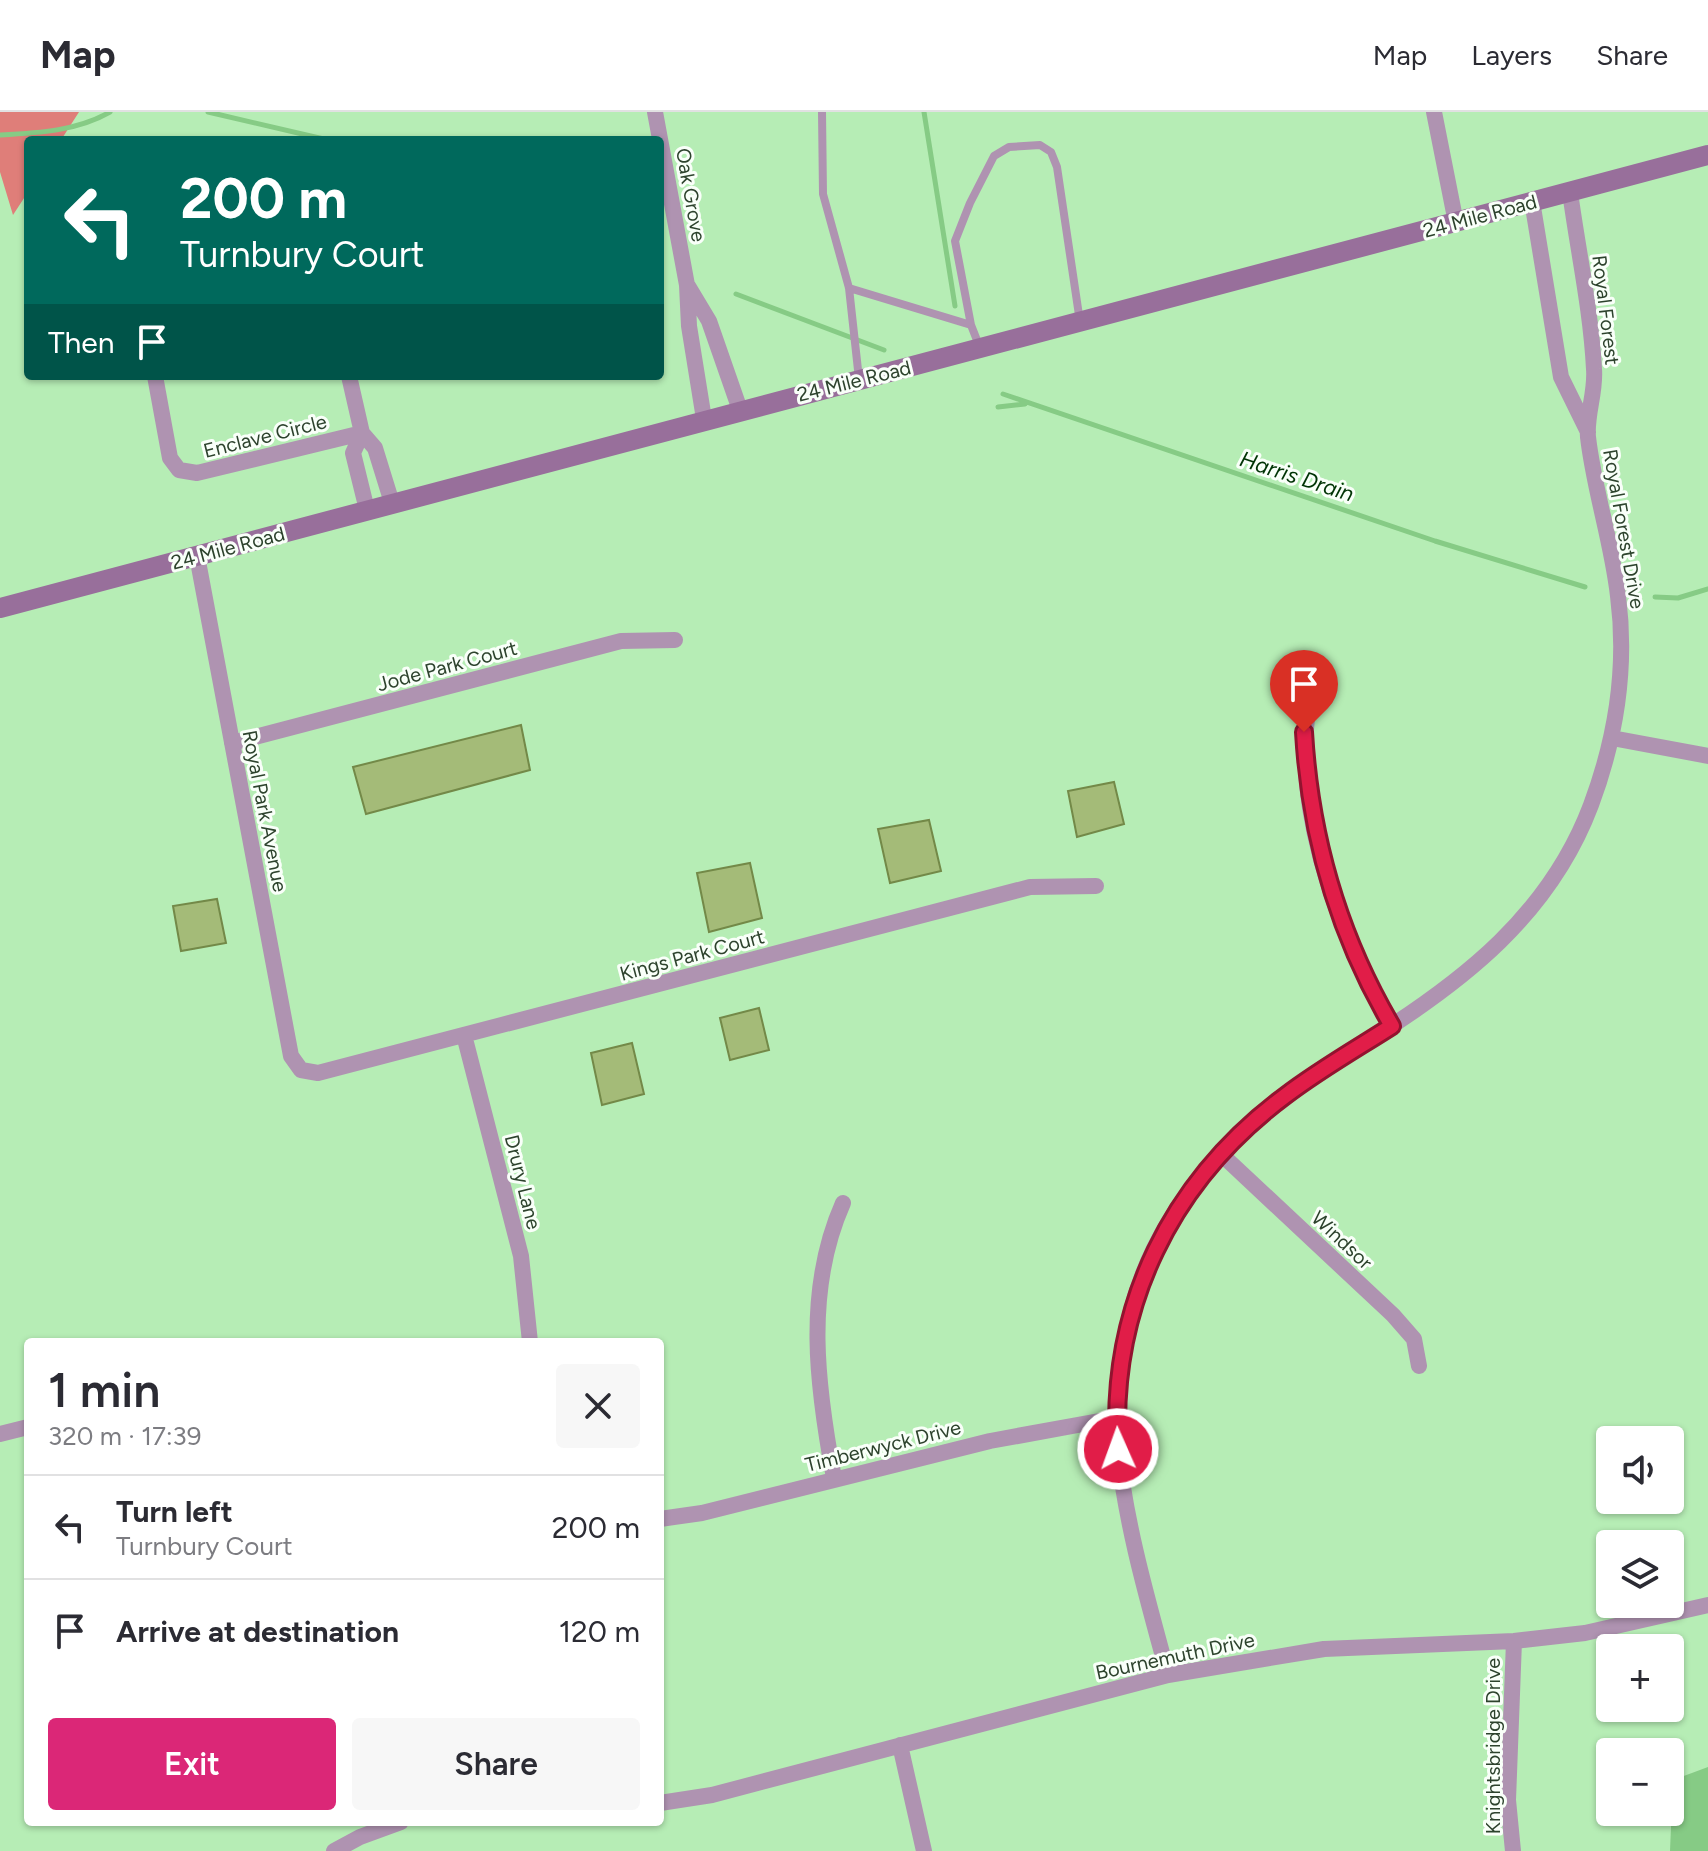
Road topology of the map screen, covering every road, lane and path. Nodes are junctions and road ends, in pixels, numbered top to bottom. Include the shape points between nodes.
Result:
1 (655, 112) edge
2 (822, 112) edge
3 (1434, 112) edge
4 (659, 136) edge
5 (1708, 155) edge
6 (664, 161) edge
7 (1570, 192) junction
8 (1532, 201) junction
9 (1456, 223) junction
10 (687, 285) junction
11 (849, 288) junction
12 (1080, 322) junction
13 (971, 325) junction
14 (980, 348) junction
15 (859, 379) junction
16 (156, 380) edge
17 (350, 380) edge
18 (740, 410) junction
19 (704, 419) junction
20 (1588, 432) junction
21 (362, 433) junction
22 (392, 503) junction
23 (367, 510) junction
24 (197, 556) junction
25 (0, 608) edge
26 (675, 640) dead end
27 (1315, 677) dead end
28 (1612, 738) junction
29 (232, 743) junction
30 (1708, 756) edge
31 (1096, 886) dead end
32 (1392, 1026) junction
33 (464, 1035) junction
34 (301, 1070) joint
35 (1220, 1153) junction
36 (843, 1203) dead end
37 (530, 1338) edge
38 (1419, 1366) dead end
39 (1116, 1418) junction
40 (24, 1428) edge
41 (0, 1434) edge
42 (834, 1478) junction
43 (664, 1518) edge
44 (1708, 1605) edge
45 (1514, 1641) junction
46 (1168, 1675) junction
47 (900, 1745) junction
48 (664, 1802) edge
49 (390, 1826) edge
50 (334, 1851) edge
51 (924, 1851) edge
52 (1513, 1851) edge

1 - 4 street, Oak Grove
2 - 11 lane via 823,194
3 - 9 street
5 - 7 street, 24 Mile Road
6 - 10 street, Oak Grove
7 - 8 street, 24 Mile Road
7 - 20 street, Royal Forest via 1595,372
8 - 9 street, 24 Mile Road
8 - 20 street via 1561,377
9 - 12 street, 24 Mile Road
10 - 18 street, Oak Grove via 709,321
10 - 19 street, Oak Grove
11 - 13 lane
11 - 15 lane
12 - 13 lane via 1057,167 1051,152 1025,143 994,156 955,241
12 - 14 street, 24 Mile Road
13 - 14 lane
14 - 15 street, 24 Mile Road
15 - 18 street, 24 Mile Road
16 - 21 street, Enclave Circle via 170,458 179,470 197,473
17 - 21 street
18 - 19 street, 24 Mile Road
19 - 22 street, 24 Mile Road
20 - 28 street, Royal Forest Drive via 1618,596 1619,686
21 - 22 street via 375,448
21 - 23 street via 353,453
22 - 23 street, 24 Mile Road
23 - 24 street, 24 Mile Road
24 - 25 street, 24 Mile Road
24 - 29 street, Royal Park Avenue
26 - 29 street, Jode Park Court via 621,641
27 - 32 street via 1304,732 1320,850 1351,946
28 - 30 street
28 - 32 street, Royal Forest Drive via 1582,828 1525,918 1478,966
29 - 34 street, Royal Park Avenue via 291,1056
31 - 33 street, Kings Park Court via 1030,887
32 - 35 street, Royal Forest Drive via 1284,1096
33 - 34 street, Kings Park Court via 318,1073
33 - 37 street, Drury Lane via 521,1256
35 - 38 street, Windsor via 1393,1315 1414,1339
35 - 39 street, Royal Forest Drive via 1185,1195 1147,1262 1123,1350
36 - 42 street via 827,1249 817,1328 819,1386
39 - 42 street, Timberwyck Drive
39 - 46 street, Royal Forest Drive via 1134,1540
40 - 41 street
42 - 43 street, Timberwyck Drive
44 - 45 street, Bournemuth Drive via 1626,1625
45 - 46 street, Bournemuth Drive via 1324,1649
45 - 52 street, Knightsbridge Drive via 1508,1800
46 - 47 street, Bournemuth Drive
47 - 48 street, Bournemuth Drive via 712,1795
47 - 51 street
49 - 50 street

